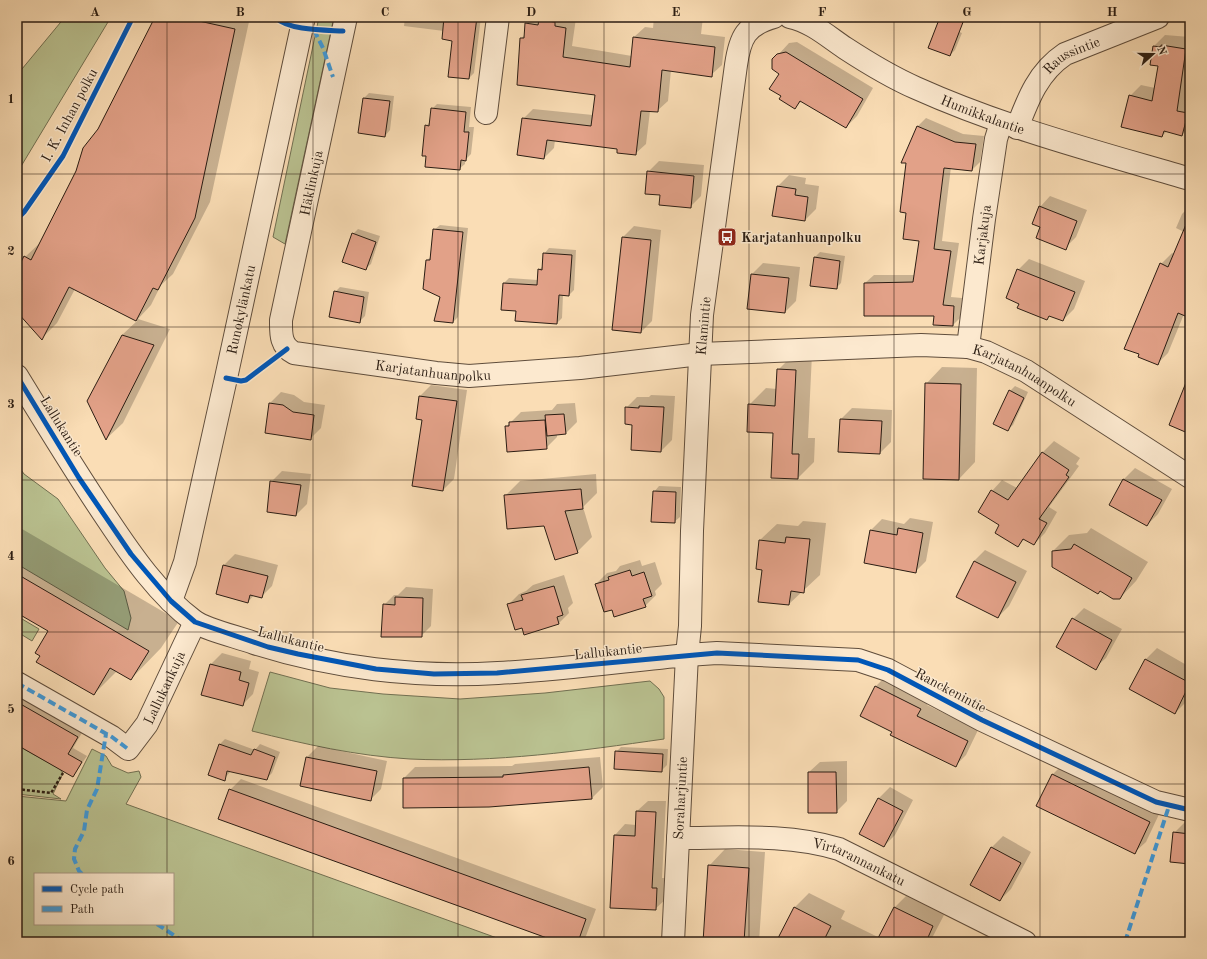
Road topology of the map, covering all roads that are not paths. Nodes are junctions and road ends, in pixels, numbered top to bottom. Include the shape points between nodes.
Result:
1 (304, 17) edge
2 (346, 17) edge
3 (498, 17) edge
4 (774, 17) edge
5 (790, 17) edge
6 (1158, 17) edge
7 (486, 112) dead end
8 (1009, 126) junction
9 (1190, 180) edge
10 (968, 348) junction
11 (287, 349) joint
12 (700, 354) junction
13 (17, 376) edge
14 (1190, 477) edge
15 (171, 601) junction
16 (196, 622) junction
17 (687, 655) junction
18 (17, 683) edge
19 (1190, 810) edge
20 (678, 838) junction
21 (673, 942) edge
22 (1025, 942) edge

1 - 15 street, Runokylänkatu via 206,470 185,562
2 - 11 street, Häklinkuja via 282,320 281,338
3 - 7 street
4 - 12 street, Klamintie via 759,21 751,28 743,37 738,52 702,315
5 - 8 street, Humikkalantie via 815,26 897,80
6 - 8 street, Raussintie via 1065,54 1055,61 1037,82
8 - 9 street, Humikkalantie
8 - 10 street, Karjakuja via 996,139
10 - 12 street, Karjatanhuanpolku via 921,345
10 - 14 street, Karjatanhuanpolku via 986,352 1026,370
11 - 12 street, Karjatanhuanpolku via 300,354 436,374 469,376 580,368
12 - 17 street, Klamintie
13 - 15 street, Lallukantie via 79,478 131,554
15 - 16 street, Lallukantie
16 - 17 street, Lallukantie via 268,647 312,657 376,669 434,674 497,673
16 - 18 street, Lallukankuja via 147,724 128,749 112,737
17 - 19 street, Ranckenintie via 717,653 858,660 888,670 982,720 1156,802
17 - 20 street, Soraharjuntie
20 - 21 street, Soraharjuntie
20 - 22 street, Virtarannankatu via 800,839 823,844 839,849

